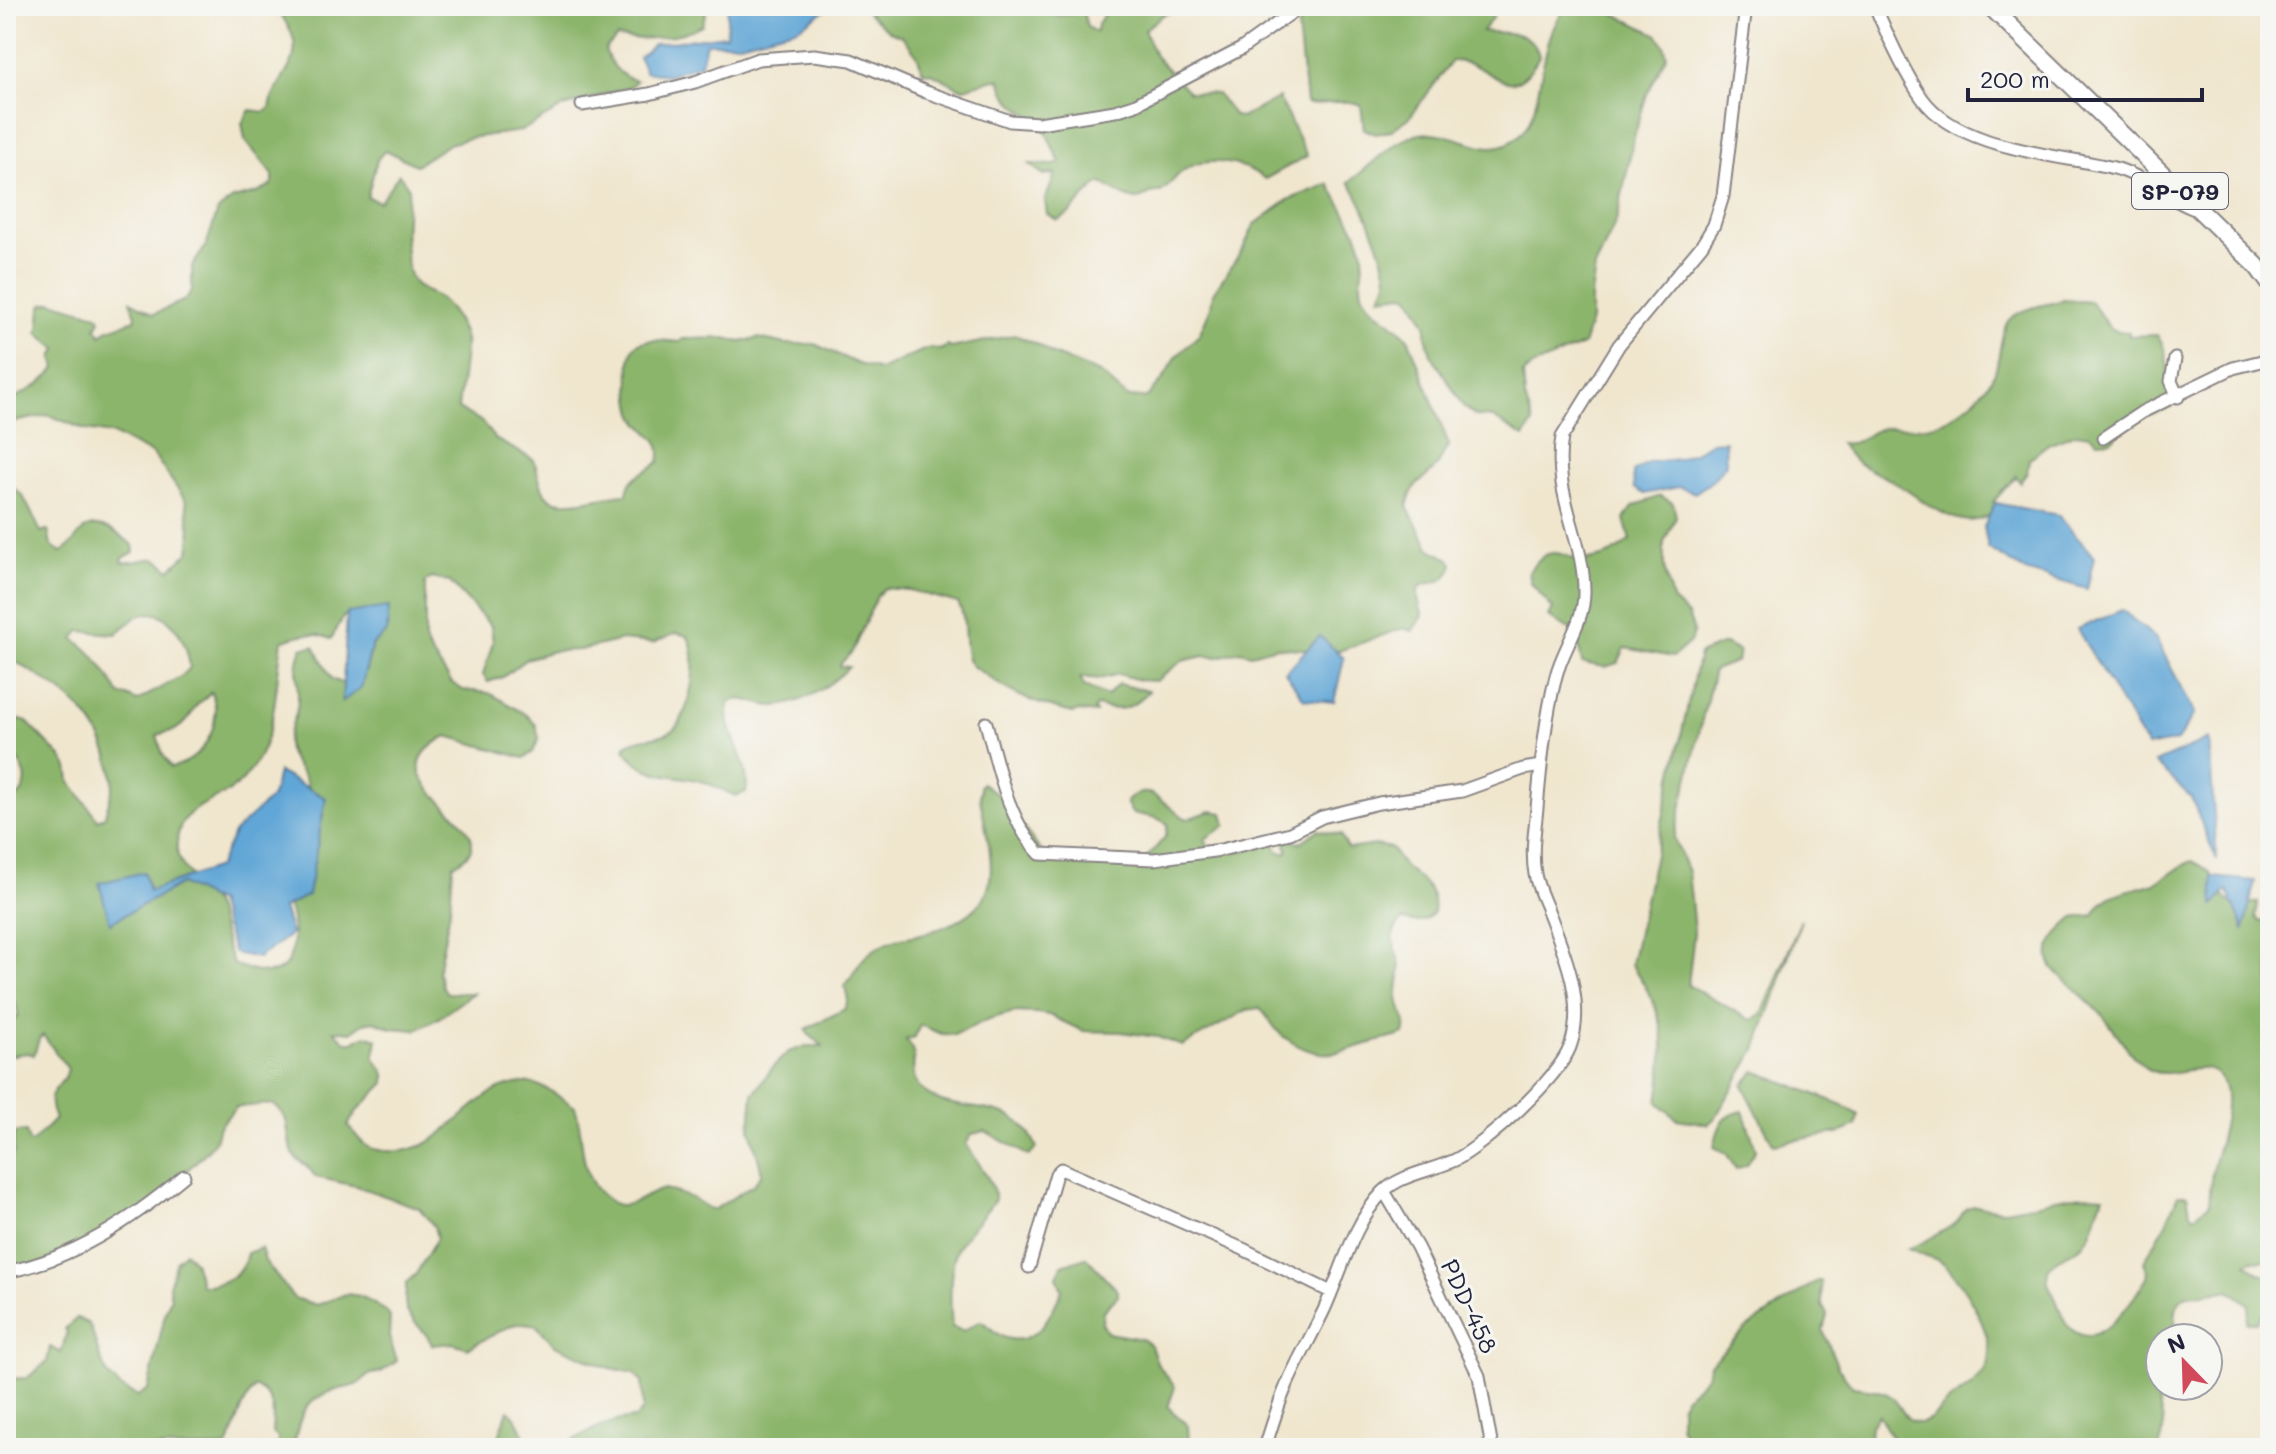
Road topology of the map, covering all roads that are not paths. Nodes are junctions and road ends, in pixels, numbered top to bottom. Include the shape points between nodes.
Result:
1 (1301, 6) edge
2 (1746, 6) edge
3 (1875, 6) edge
4 (1990, 6) edge
5 (582, 105) dead end
6 (2200, 210) junction
7 (2263, 269) edge
8 (2270, 284) edge
9 (2175, 359) dead end
10 (2270, 359) edge
11 (2178, 397) junction
12 (2103, 438) dead end
13 (986, 723) dead end
14 (1541, 766) junction
15 (184, 1176) dead end
16 (1384, 1191) junction
17 (1029, 1267) dead end
18 (6, 1272) edge
19 (1331, 1292) junction
20 (1265, 1448) edge
21 (1492, 1448) edge

1 - 5 street via 1241,49 1134,105 1039,123 986,114 851,60 814,55 758,59 695,82
2 - 14 street via 1723,196 1714,225 1619,345 1562,437 1560,483 1584,593 1555,677
3 - 6 street via 1923,100 1946,120 1970,134 2026,150 2116,168
4 - 6 highway, SP-079
6 - 7 highway, SP-079
7 - 8 highway
9 - 11 street via 2171,381
10 - 11 street via 2233,368
11 - 12 street via 2142,412
13 - 14 street via 1016,817 1040,854 1154,859 1221,850 1290,833 1322,817 1462,791
14 - 16 street via 1534,868 1568,964 1576,1021 1570,1048 1546,1083 1478,1145
15 - 18 street via 106,1234 55,1259
16 - 19 street via 1360,1226
16 - 21 street, PDD-458 / PDD-458 via 1479,1376
17 - 19 street via 1061,1169
19 - 20 street via 1289,1380

